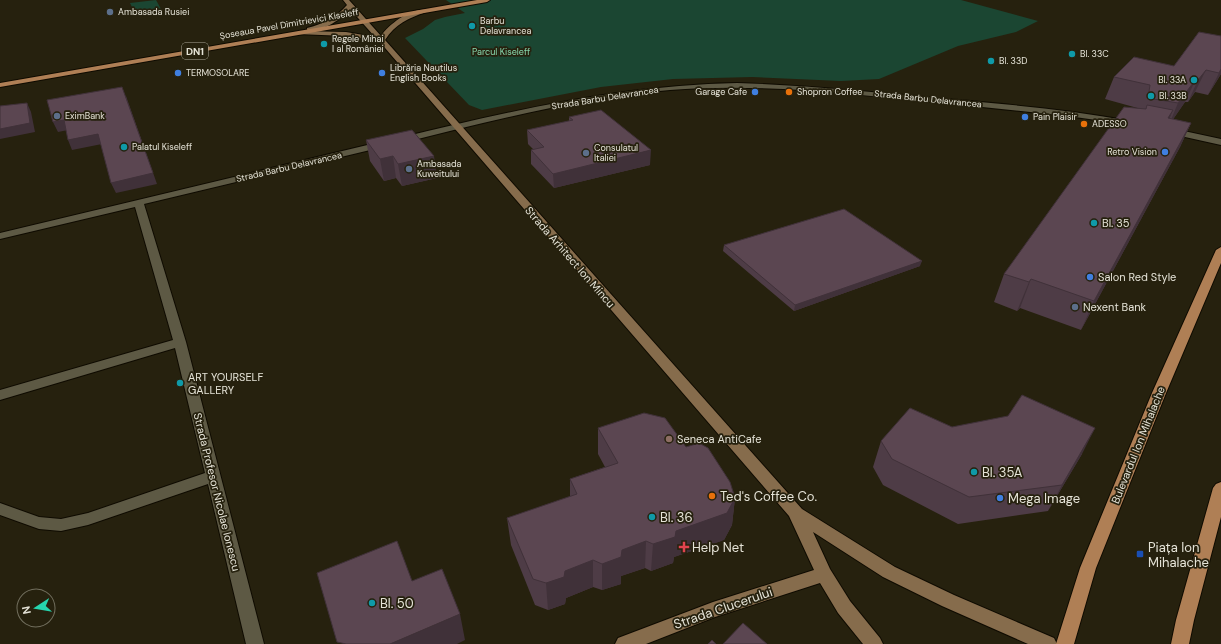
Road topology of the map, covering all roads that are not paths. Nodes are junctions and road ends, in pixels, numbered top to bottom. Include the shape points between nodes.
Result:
1 (487, 0) edge
2 (348, 2) edge
3 (424, 11) junction
4 (364, 21) junction
5 (299, 33) junction
6 (382, 40) junction
7 (0, 85) edge
8 (1138, 124) edge
9 (456, 127) junction
10 (1159, 128) edge
11 (1221, 142) edge
12 (139, 203) junction
13 (0, 236) edge
14 (1221, 250) edge
15 (180, 342) junction
16 (0, 395) edge
17 (214, 476) junction
18 (1221, 488) edge
19 (0, 509) edge
20 (796, 513) junction
21 (824, 574) junction
22 (255, 644) edge
23 (624, 644) edge
24 (874, 644) edge
25 (1048, 644) edge
26 (1065, 644) edge
27 (1180, 644) edge

1 - 3 main road, Șoseaua Pavel Dimitrievici Kiseleff / DN1
2 - 4 main road, Strada Arhitect Ion Mincu
2 - 5 main road via 335,20
3 - 4 main road, Șoseaua Pavel Dimitrievici Kiseleff / DN1
3 - 6 main road via 396,23 389,28
4 - 5 main road, Șoseaua Pavel Dimitrievici Kiseleff / DN1
4 - 6 main road, Strada Arhitect Ion Mincu
5 - 6 main road via 346,34
5 - 7 main road, Șoseaua Pavel Dimitrievici Kiseleff / DN1
6 - 9 main road, Strada Arhitect Ion Mincu
8 - 9 street, Strada Barbu Delavrancea via 893,95 736,85 669,88 619,94
9 - 12 street, Strada Barbu Delavrancea
9 - 20 main road, Strada Arhitect Ion Mincu
10 - 11 street
12 - 13 street, Strada Barbu Delavrancea
12 - 15 street, Strada Profesor Nicolae Ionescu
14 - 26 main road, Bulevardul Ion Mihalache via 1159,393 1088,568
15 - 16 street
15 - 17 street, Strada Profesor Nicolae Ionescu
17 - 19 street via 88,519 61,525 39,523
17 - 22 street, Strada Profesor Nicolae Ionescu
18 - 27 main road
20 - 21 main road, Strada Arhitect Ion Mincu
20 - 25 main road, Strada Arhitect Ion Mincu via 888,571
21 - 23 main road, Strada Clucerului via 714,610
21 - 24 main road, Strada Arhitect Ion Mincu via 844,607

